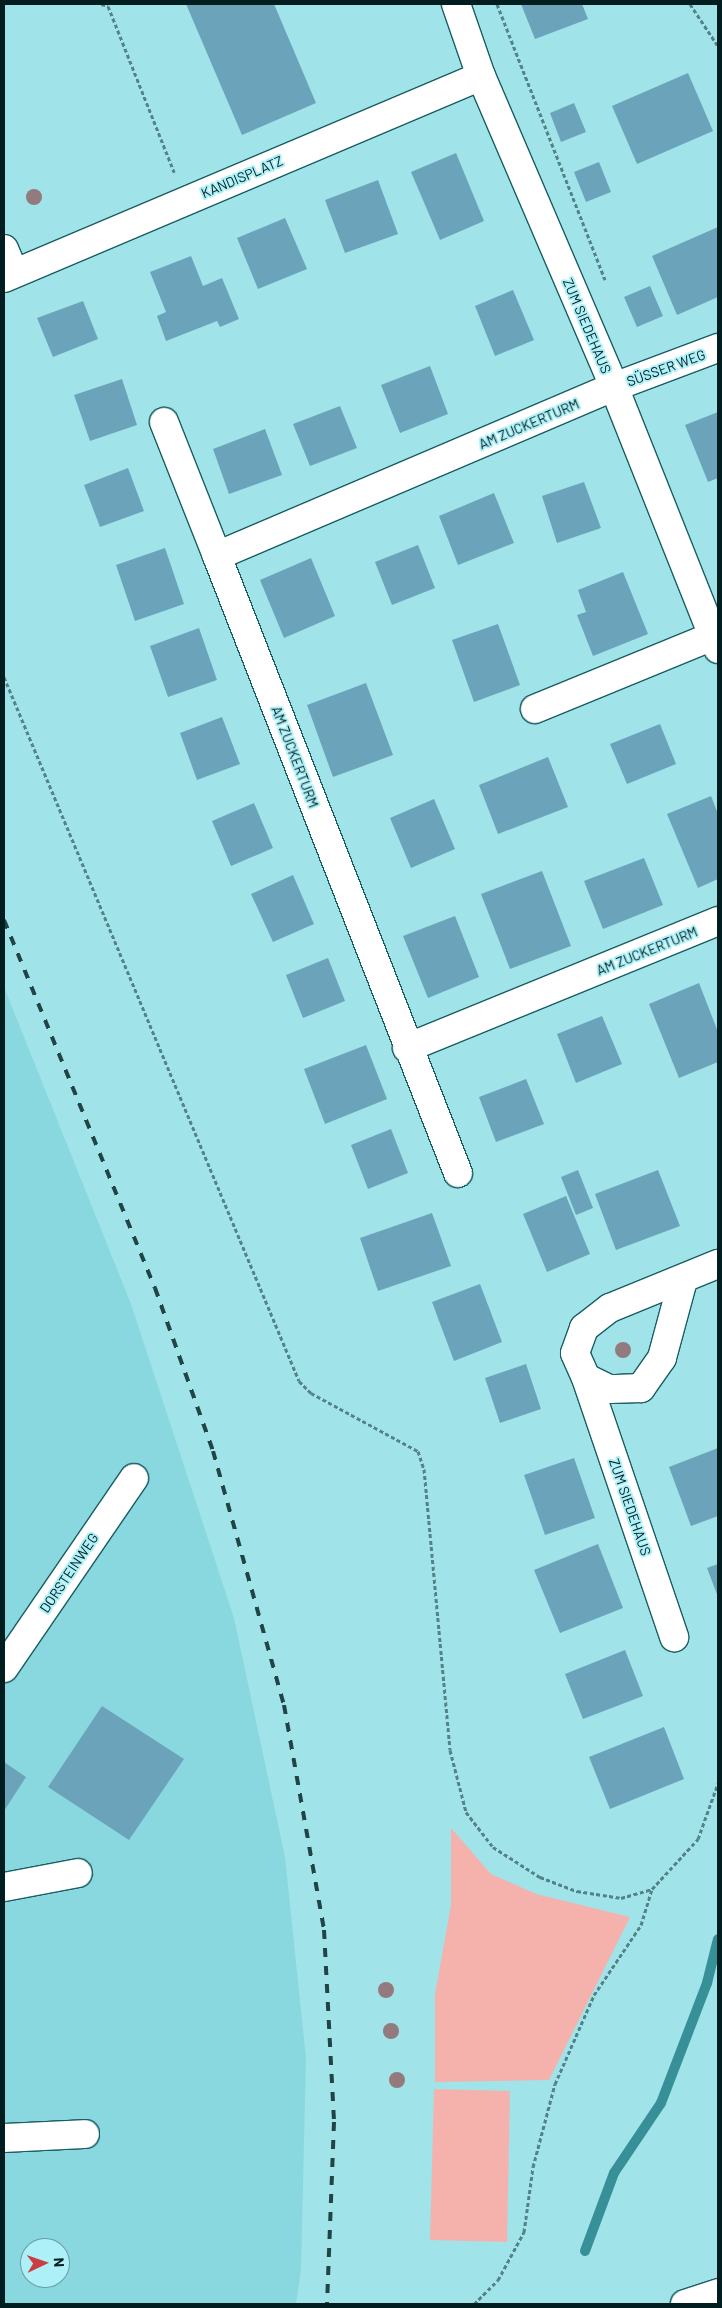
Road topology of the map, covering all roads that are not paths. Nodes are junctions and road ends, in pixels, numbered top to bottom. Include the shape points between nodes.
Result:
1 (456, 4) edge
2 (481, 76) junction
3 (7, 267) edge
4 (718, 348) edge
5 (614, 388) junction
6 (164, 422) dead end
7 (216, 556) junction
8 (716, 643) edge
9 (535, 709) dead end
10 (718, 922) edge
11 (407, 1048) junction
12 (458, 1173) dead end
13 (718, 1264) edge
14 (684, 1280) junction
15 (586, 1378) junction
16 (134, 1478) dead end
17 (674, 1637) dead end
18 (4, 1668) edge
19 (78, 1873) dead end
20 (4, 1887) edge
21 (85, 2134) dead end
22 (4, 2138) edge
23 (718, 2293) edge
24 (684, 2304) edge

1 - 2 street, ZUM SIEDEHAUS
2 - 3 street, KANDISPLATZ via 186,201
2 - 5 street, ZUM SIEDEHAUS
4 - 5 street, SÜSSER WEG
5 - 7 street, AM ZUCKERTURM
5 - 8 street, ZUM SIEDEHAUS
6 - 7 street
7 - 11 street, AM ZUCKERTURM
8 - 9 street
10 - 11 street, AM ZUCKERTURM
11 - 12 street
13 - 14 street, ZUM SIEDEHAUS
14 - 15 street, ZUM SIEDEHAUS via 610,1308 584,1328 575,1353
14 - 15 street via 662,1358 641,1388 610,1389
15 - 17 street, ZUM SIEDEHAUS
16 - 18 street, DORSTEINWEG
19 - 20 street
21 - 22 street
23 - 24 street

